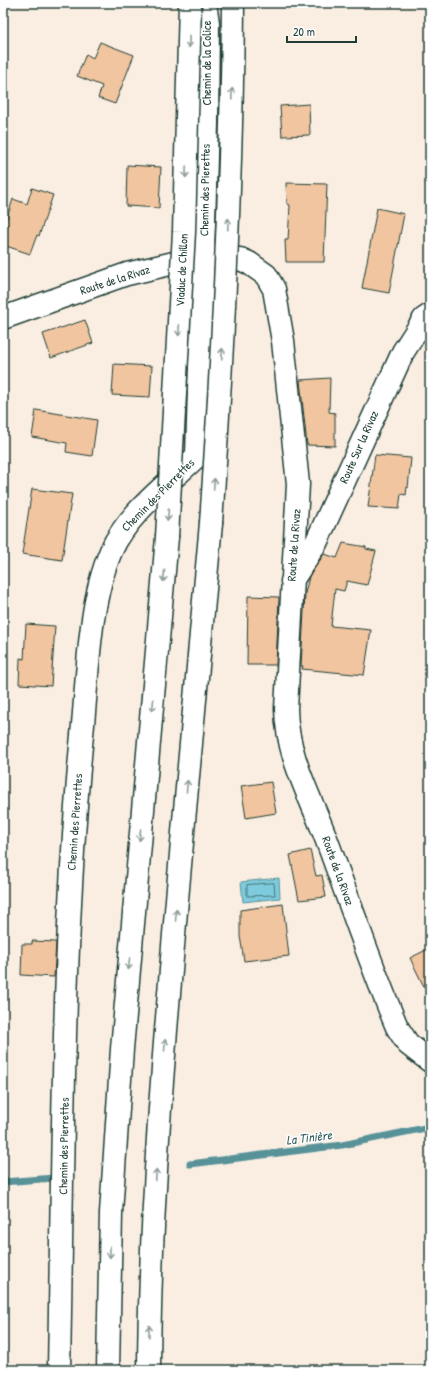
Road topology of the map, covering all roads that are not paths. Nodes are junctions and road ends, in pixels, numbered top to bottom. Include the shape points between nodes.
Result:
1 (190, 3) edge
2 (206, 3) edge
3 (233, 3) edge
4 (206, 122) joint
5 (203, 257) junction
6 (202, 312) joint
7 (430, 315) edge
8 (3, 318) edge
9 (292, 582) junction
10 (430, 1061) edge
11 (59, 1370) edge
12 (108, 1370) edge
13 (149, 1370) edge

1 -> 12 main road, Viaduc de Chillon, bridge via 184,232 167,537 121,1056 111,1213
2 - 4 main road, Chemin de la Colice
13 -> 3 main road, bridge via 149,1305 163,1061 220,400 228,234
4 - 5 main road, Chemin des Pierettes
5 - 6 main road, Chemin des Pierettes
5 - 8 main road, Route de la Rivaz via 127,274
5 - 9 main road, Route de la Rivaz via 221,256 249,263 266,275 274,289 283,341 298,484
6 - 11 main road, Chemin des Pierrettes via 197,456 141,509 118,535 101,580 93,625 70,882
7 - 9 main road, Route Sur la Rivaz via 424,319 403,352 316,543
9 - 10 main road, Route de la Rivaz via 286,709 290,748 298,775 322,826 397,1027 408,1044

